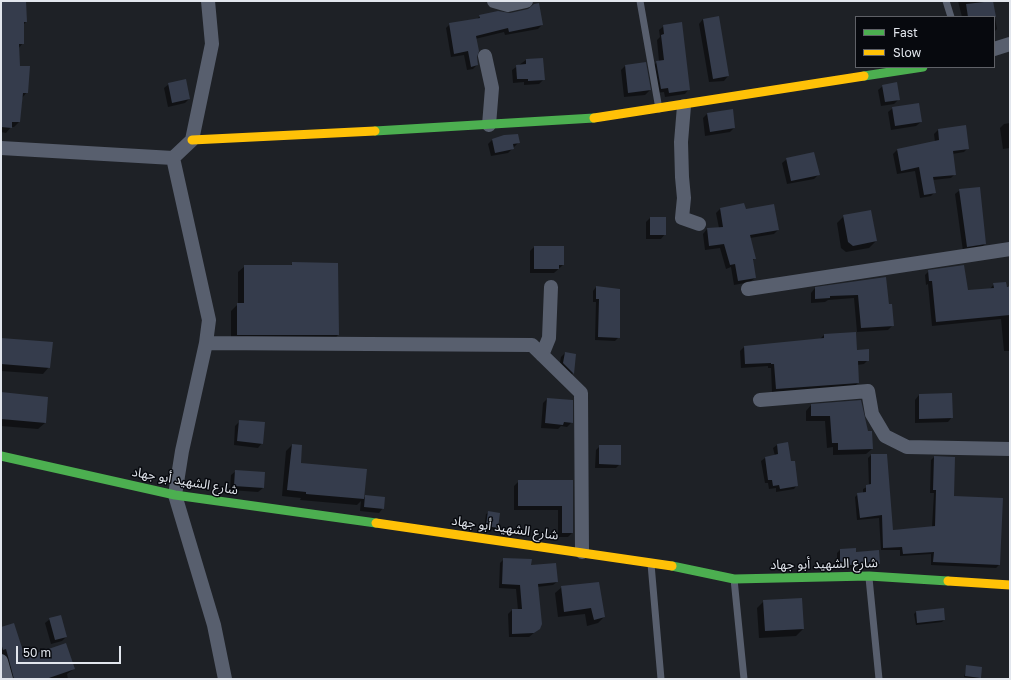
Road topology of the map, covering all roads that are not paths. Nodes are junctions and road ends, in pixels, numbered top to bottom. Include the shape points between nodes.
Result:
1 (208, 1) edge
2 (494, 1) edge
3 (526, 1) edge
4 (640, 1) edge
5 (946, 1) edge
6 (951, 16) edge
7 (1010, 44) edge
8 (995, 49) edge
9 (485, 56) dead end
10 (917, 68) edge
11 (684, 106) junction
12 (660, 109) junction
13 (488, 125) junction
14 (192, 140) junction
15 (1, 148) edge
16 (173, 158) junction
17 (699, 224) dead end
18 (1010, 249) edge
19 (551, 287) dead end
20 (748, 289) dead end
21 (206, 343) junction
22 (542, 355) junction
23 (760, 400) dead end
24 (1010, 449) edge
25 (1, 456) edge
26 (175, 495) junction
27 (582, 552) junction
28 (651, 562) junction
29 (869, 576) junction
30 (734, 579) junction
31 (1010, 585) edge
32 (1, 661) edge
33 (6, 679) edge
34 (224, 679) edge
35 (661, 679) edge
36 (744, 679) edge
37 (879, 679) edge

1 - 14 street via 212,44
2 - 3 street via 508,5
4 - 12 lane
5 - 6 lane
7 - 8 street
9 - 13 street via 492,88
10 - 11 street
11 - 12 street
11 - 17 street via 681,142 684,198 682,218
12 - 13 street via 581,120
13 - 14 street
14 - 16 street
15 - 16 street
16 - 21 street via 209,320
18 - 20 street
19 - 22 street via 550,338
21 - 22 street via 532,345
21 - 26 street
22 - 27 street via 581,393
23 - 24 street via 868,391 872,414 885,436 907,447
25 - 26 street, شارع الشهيد أبو جهاد
26 - 27 street, شارع الشهيد أبو جهاد
26 - 34 street via 214,625
27 - 28 street, شارع الشهيد أبو جهاد
28 - 30 street, شارع الشهيد أبو جهاد
28 - 35 lane
29 - 30 street, شارع الشهيد أبو جهاد
29 - 31 street, شارع الشهيد أبو جهاد
29 - 37 lane
30 - 36 lane
32 - 33 street

